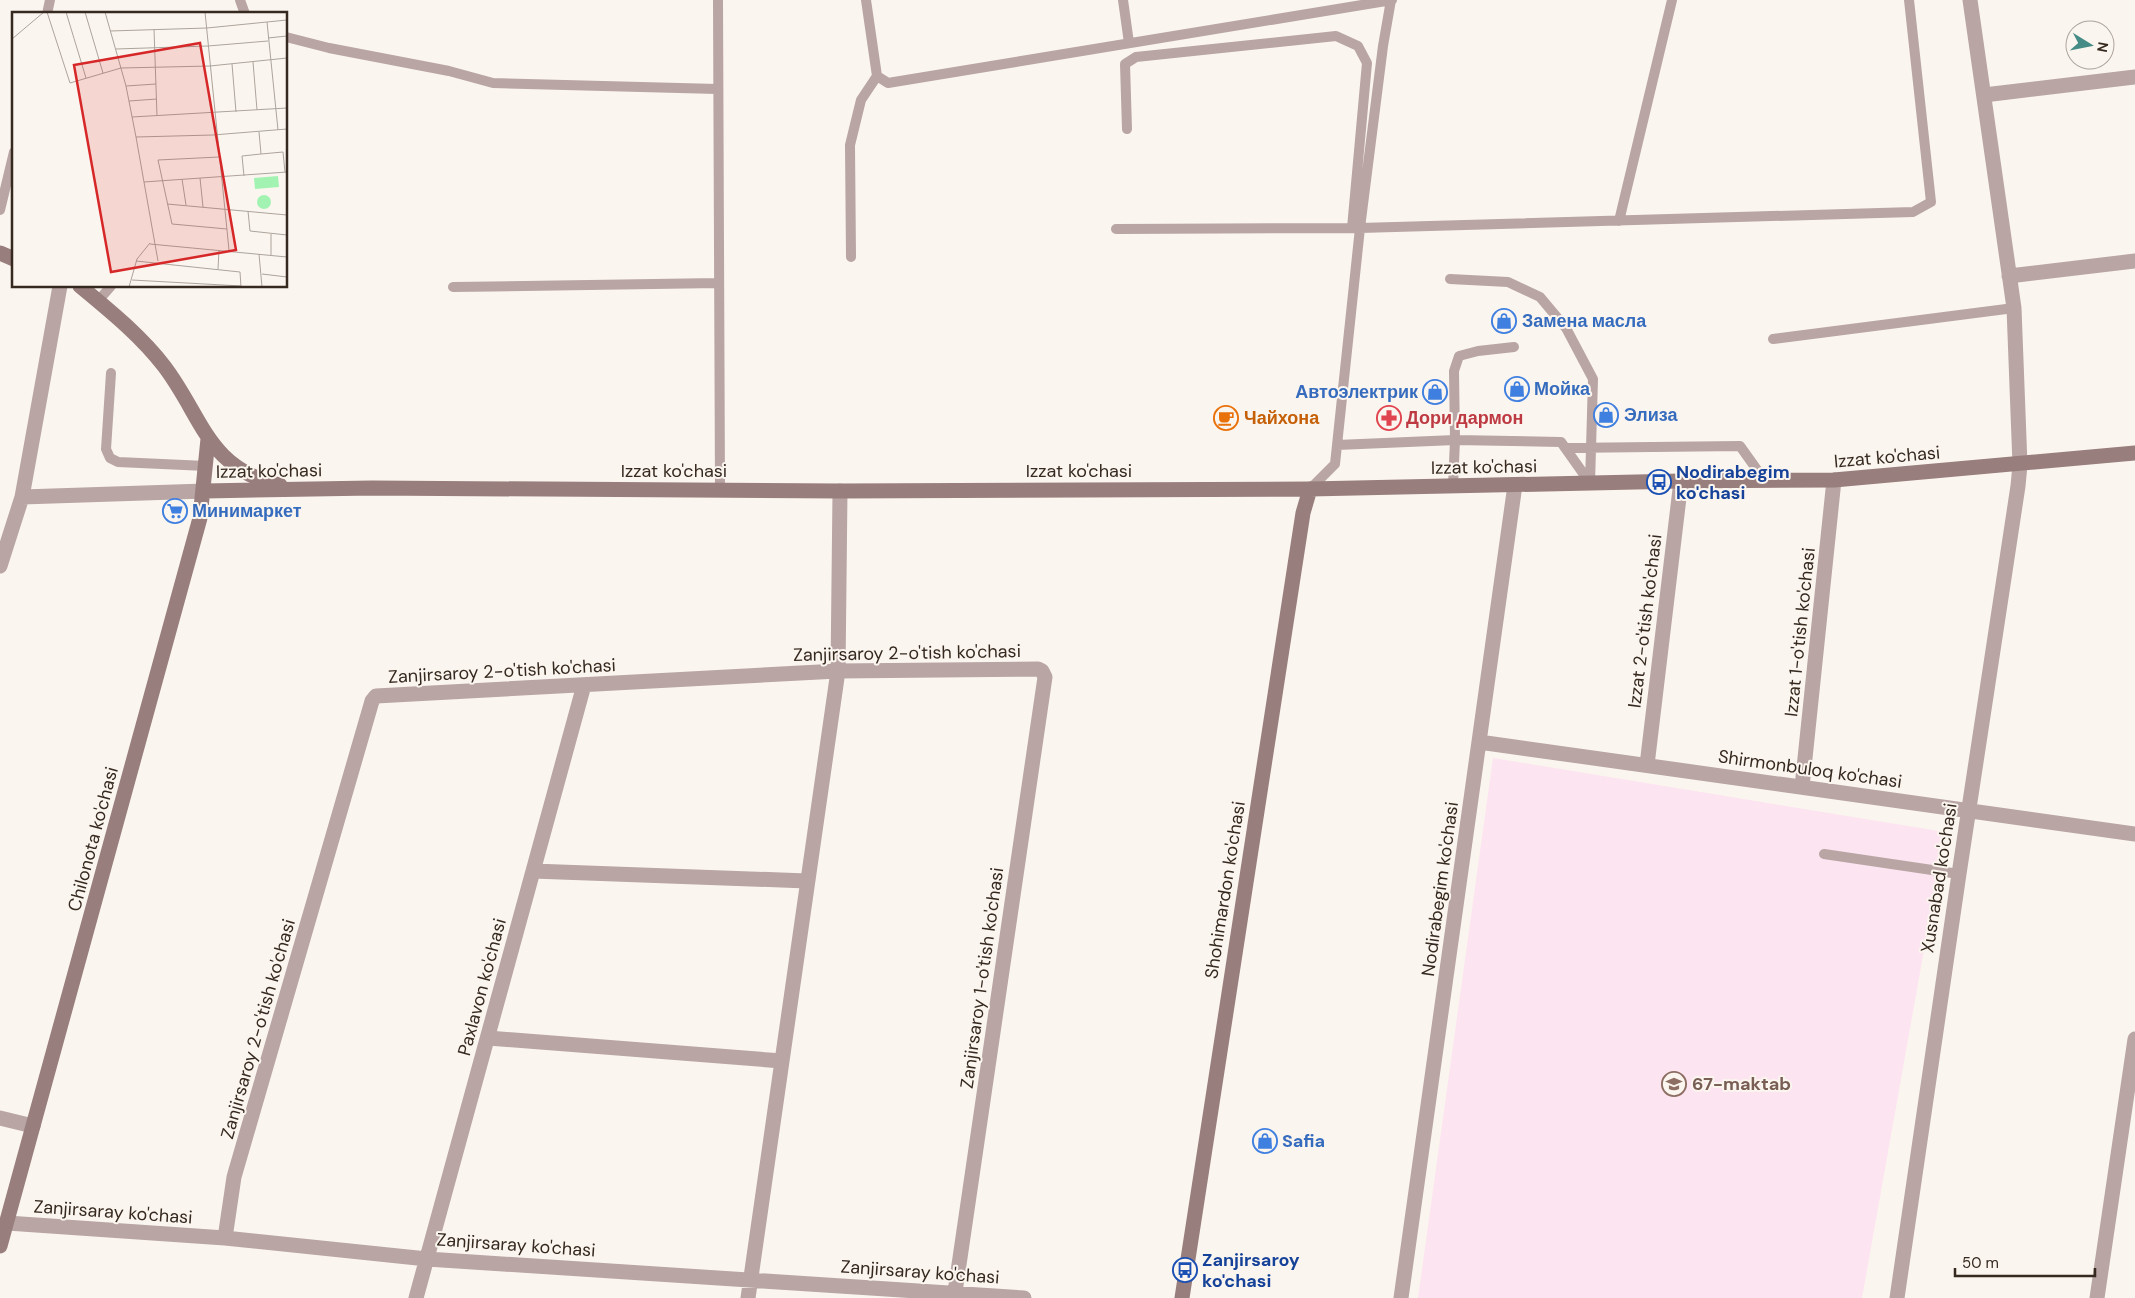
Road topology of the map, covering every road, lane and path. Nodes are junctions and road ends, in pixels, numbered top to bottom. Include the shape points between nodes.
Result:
1 (240, 0) edge
2 (718, 0) edge
3 (866, 0) edge
4 (1123, 0) edge
5 (1391, 0) edge
6 (1672, 0) edge
7 (1909, 0) edge
8 (1970, 0) edge
9 (244, 12) edge
10 (288, 38) edge
11 (1130, 43) junction
12 (877, 76) junction
13 (2135, 77) edge
14 (717, 89) junction
15 (1984, 95) junction
16 (1127, 128) dead end
17 (12, 160) edge
18 (0, 210) edge
19 (1619, 221) junction
20 (1356, 228) junction
21 (1116, 229) dead end
22 (0, 253) edge
23 (12, 258) edge
24 (851, 258) dead end
25 (2135, 261) edge
26 (2009, 276) junction
27 (1450, 279) dead end
28 (718, 283) junction
29 (452, 287) dead end
30 (60, 288) edge
31 (82, 288) edge
32 (109, 288) edge
33 (98, 301) junction
34 (2014, 308) junction
35 (1773, 339) dead end
36 (1514, 347) dead end
37 (111, 373) dead end
38 (208, 439) junction
39 (1455, 440) junction
40 (1337, 445) junction
41 (1565, 448) junction
42 (1591, 448) junction
43 (2135, 453) edge
44 (2020, 464) junction
45 (206, 466) junction
46 (1834, 480) junction
47 (1682, 481) junction
48 (1765, 481) junction
49 (1590, 483) junction
50 (1515, 485) junction
51 (1453, 486) junction
52 (303, 489) junction
53 (1310, 489) junction
54 (720, 490) junction
55 (840, 490) junction
56 (205, 491) junction
57 (22, 497) junction
58 (0, 566) edge
59 (838, 671) junction
60 (1042, 671) joint
61 (584, 685) junction
62 (1479, 742) junction
63 (1646, 765) junction
64 (1802, 787) junction
65 (1969, 810) junction
66 (2135, 834) edge
67 (1824, 854) dead end
68 (533, 871) junction
69 (1959, 874) junction
70 (808, 881) junction
71 (488, 1038) junction
72 (2135, 1039) edge
73 (782, 1061) junction
74 (0, 1118) edge
75 (33, 1126) junction
76 (7, 1223) junction
77 (225, 1238) junction
78 (0, 1246) edge
79 (427, 1258) junction
80 (750, 1279) junction
81 (955, 1292) junction
82 (416, 1298) edge
83 (748, 1298) edge
84 (1024, 1298) edge
85 (1182, 1298) edge
86 (1401, 1298) edge
87 (1897, 1298) edge
88 (2097, 1298) edge

1 - 9 lane
2 - 14 lane
3 - 12 lane
4 - 11 lane
5 - 11 lane
5 - 20 lane
6 - 19 lane
7 - 19 lane via 1931,202 1914,212
8 - 15 street, Xusnabad ko'chasi
10 - 14 lane via 493,83
11 - 12 lane via 888,83
12 - 24 lane via 861,100 850,145
13 - 15 street
14 - 28 lane
15 - 26 street, Xusnabad ko'chasi
16 - 20 lane via 1125,64 1136,57 1336,36 1358,46 1367,63
17 - 18 lane
19 - 20 lane
20 - 21 lane
20 - 40 lane
22 - 23 street
25 - 26 street
26 - 34 street, Xusnabad ko'chasi
27 - 42 lane via 1508,282 1540,297 1566,328 1593,379
28 - 29 lane
28 - 54 lane
30 - 57 street
31 - 33 street
32 - 33 lane
33 - 38 street via 140,338 164,366
34 - 35 lane
34 - 44 street, Xusnabad ko'chasi
36 - 39 lane via 1459,356 1454,371
37 - 45 lane via 106,449 110,458 118,462
38 - 45 street, Chilonota ko'chasi
38 - 52 street via 226,459 245,473
39 - 40 lane
39 - 41 lane via 1560,442
39 - 51 lane
40 - 53 lane via 1335,464
41 - 42 lane
41 - 49 lane
42 - 48 lane via 1740,446
42 - 49 lane
43 - 44 street, Izzat ko'chasi
44 - 46 street, Izzat ko'chasi
44 - 65 street, Xusnabad ko'chasi
45 - 56 street, Chilonota ko'chasi
46 - 48 street, Izzat ko'chasi
46 - 64 street, Izzat 1-o'tish ko'chasi
47 - 48 street, Izzat ko'chasi
47 - 49 street, Izzat ko'chasi
47 - 63 street, Izzat 2-o'tish ko'chasi
49 - 50 street, Izzat ko'chasi
50 - 51 street, Izzat ko'chasi
50 - 62 street, Nodirabegim ko'chasi
51 - 53 street, Izzat ko'chasi
52 - 54 street, Izzat ko'chasi
52 - 56 street, Izzat ko'chasi
53 - 55 street, Izzat ko'chasi
53 - 85 street, Shohimardon ko'chasi via 1302,513
54 - 55 street, Izzat ko'chasi
55 - 59 street
56 - 57 street, Izzat ko'chasi
56 - 75 street, Chilonota ko'chasi
57 - 58 street
59 - 60 street, Zanjirsaroy 2-o'tish ko'chasi
59 - 61 street, Zanjirsaroy 2-o'tish ko'chasi
59 - 70 street
60 - 81 street, Zanjirsaroy 1-o'tish ko'chasi via 1045,677
61 - 68 street, Paxlavon ko'chasi
61 - 77 street, Zanjirsaroy 2-o'tish ko'chasi via 376,696 372,701 234,1177
62 - 63 street, Shirmonbuloq ko'chasi
62 - 86 street, Nodirabegim ko'chasi
63 - 64 street, Shirmonbuloq ko'chasi
64 - 65 street, Shirmonbuloq ko'chasi
65 - 66 street, Shirmonbuloq ko'chasi
65 - 69 street, Xusnabad ko'chasi
67 - 69 lane
68 - 70 street
68 - 71 street, Paxlavon ko'chasi
69 - 87 street, Xusnabad ko'chasi
70 - 73 street
71 - 73 street
71 - 79 street, Paxlavon ko'chasi
72 - 88 street
73 - 80 street
74 - 75 street
75 - 76 street, Chilonota ko'chasi
76 - 77 street, Zanjirsaray ko'chasi
76 - 78 street, Chilonota ko'chasi
77 - 79 street, Zanjirsaray ko'chasi
79 - 80 street, Zanjirsaray ko'chasi
79 - 82 street, Paxlavon ko'chasi
80 - 81 street, Zanjirsaray ko'chasi
80 - 83 street
81 - 84 street, Zanjirsaray ko'chasi

